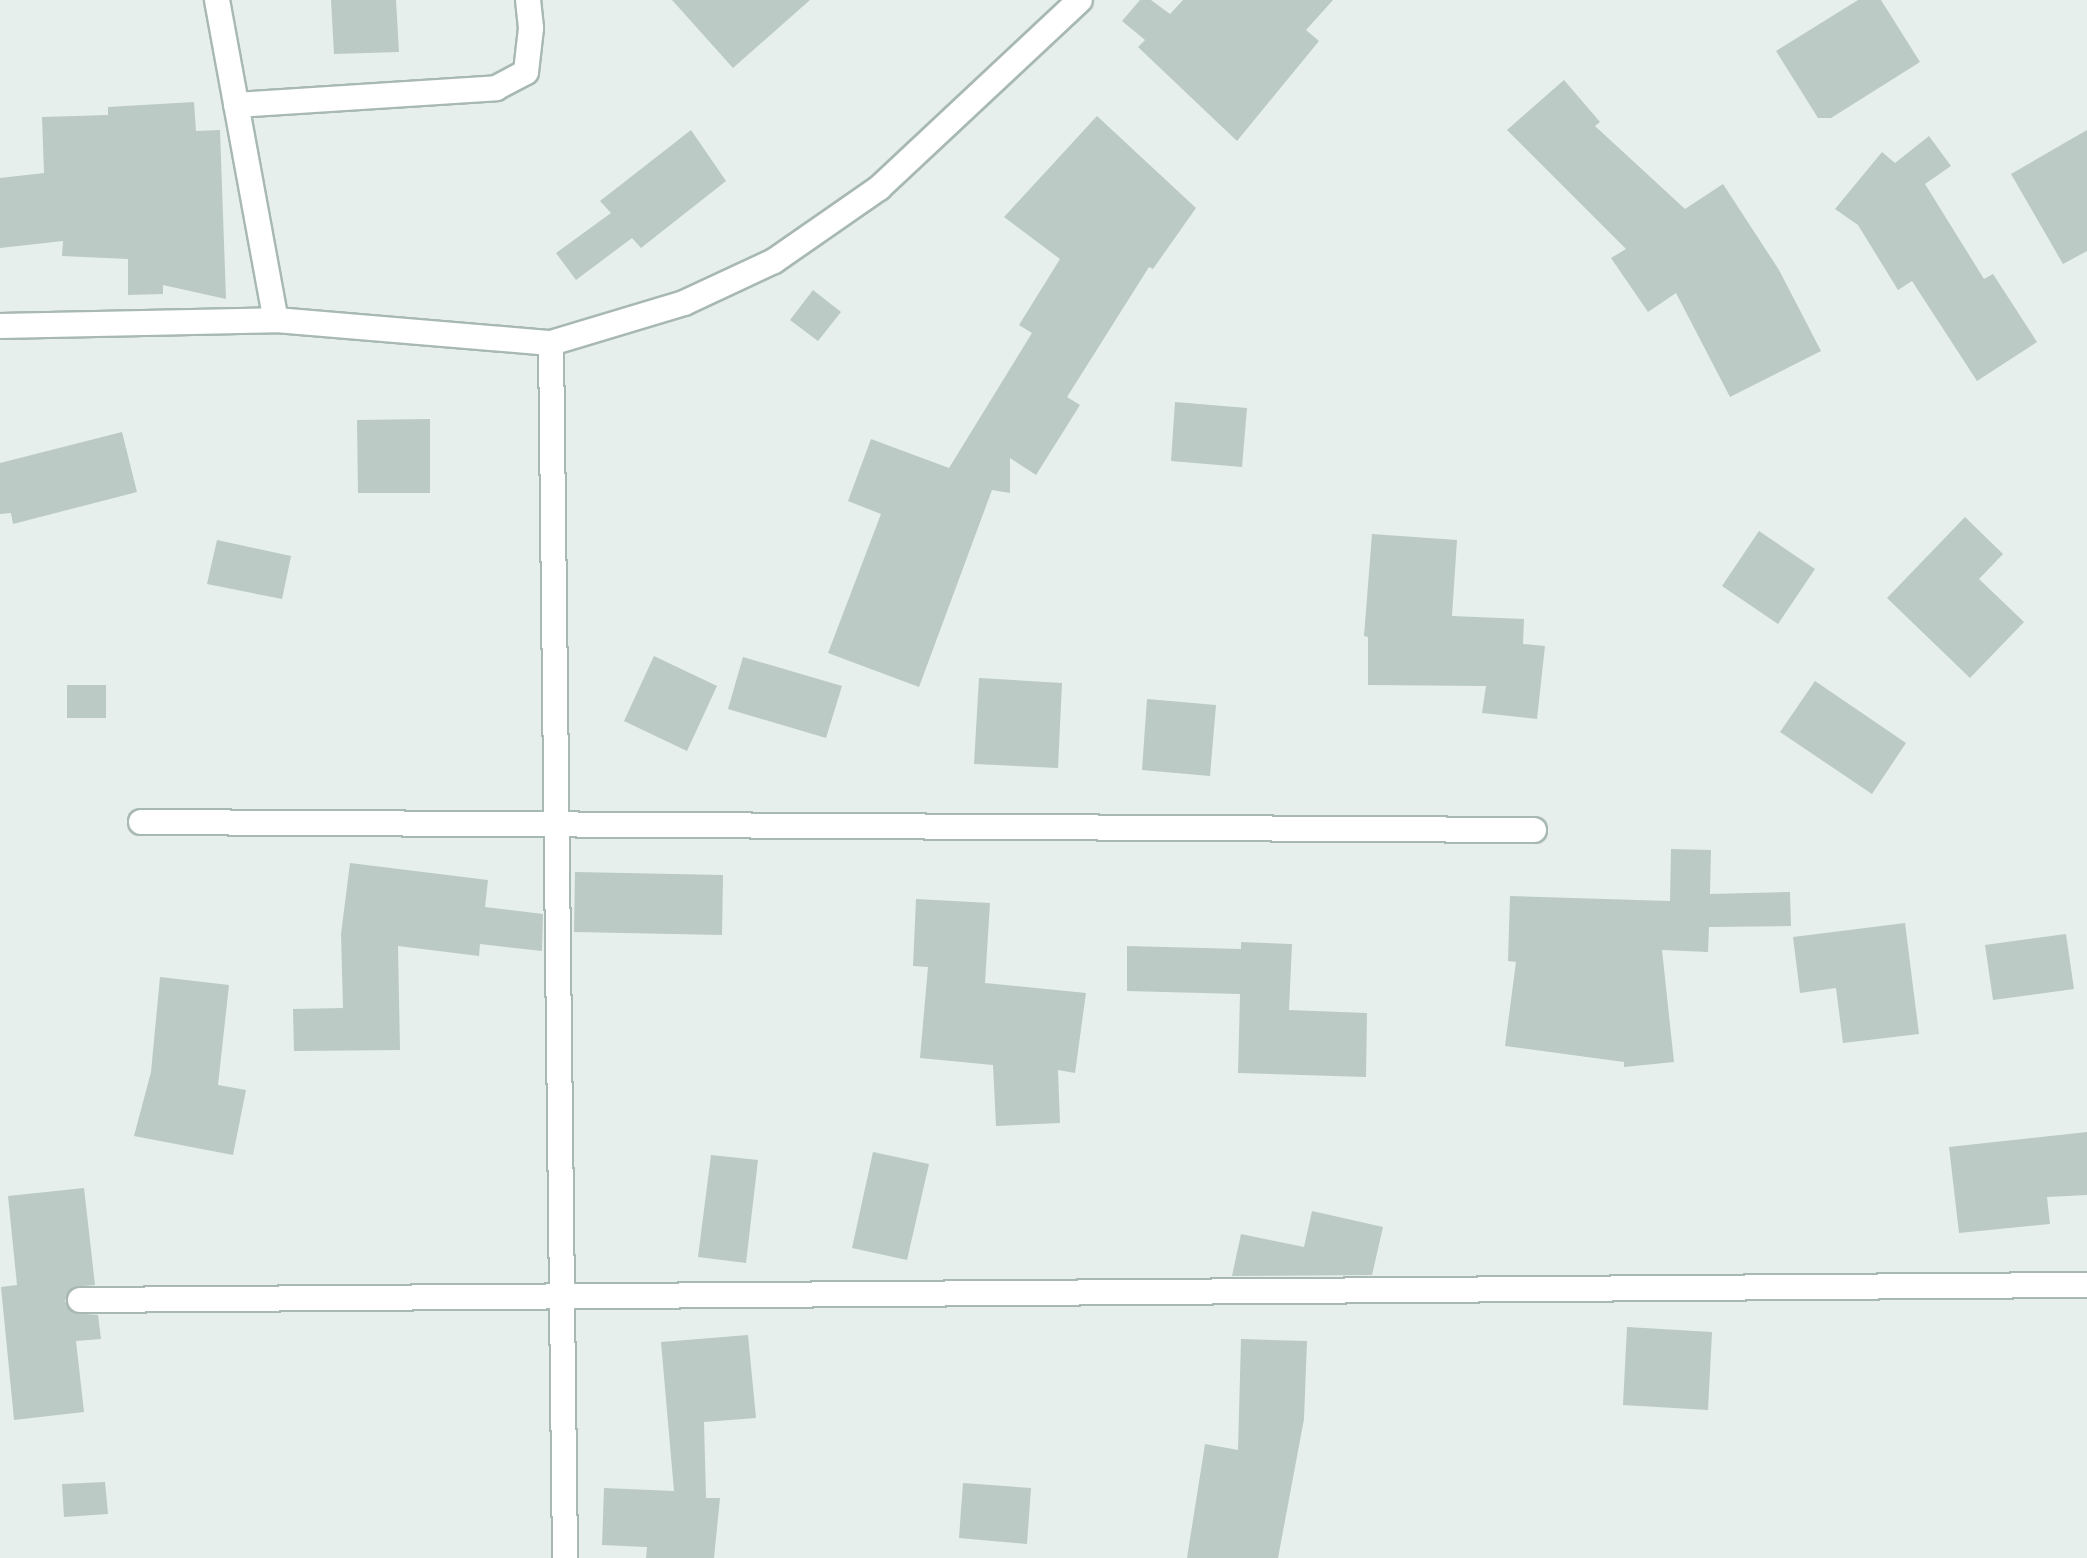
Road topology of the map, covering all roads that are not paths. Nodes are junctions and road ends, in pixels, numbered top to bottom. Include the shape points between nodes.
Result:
1 (217, 0) edge
2 (528, 0) edge
3 (1080, 0) edge
4 (236, 105) junction
5 (276, 320) junction
6 (0, 326) edge
7 (551, 343) junction
8 (556, 821) junction
9 (141, 822) dead end
10 (1534, 830) dead end
11 (2087, 1285) edge
12 (561, 1294) junction
13 (80, 1300) dead end
14 (565, 1558) edge

1 - 4 street
2 - 4 street via 526,72 496,88
3 - 7 street via 879,188 774,261 684,303
4 - 5 street
5 - 6 street
5 - 7 street
7 - 8 street
8 - 9 street
8 - 10 street
8 - 12 street
11 - 12 street
12 - 13 street
12 - 14 street

